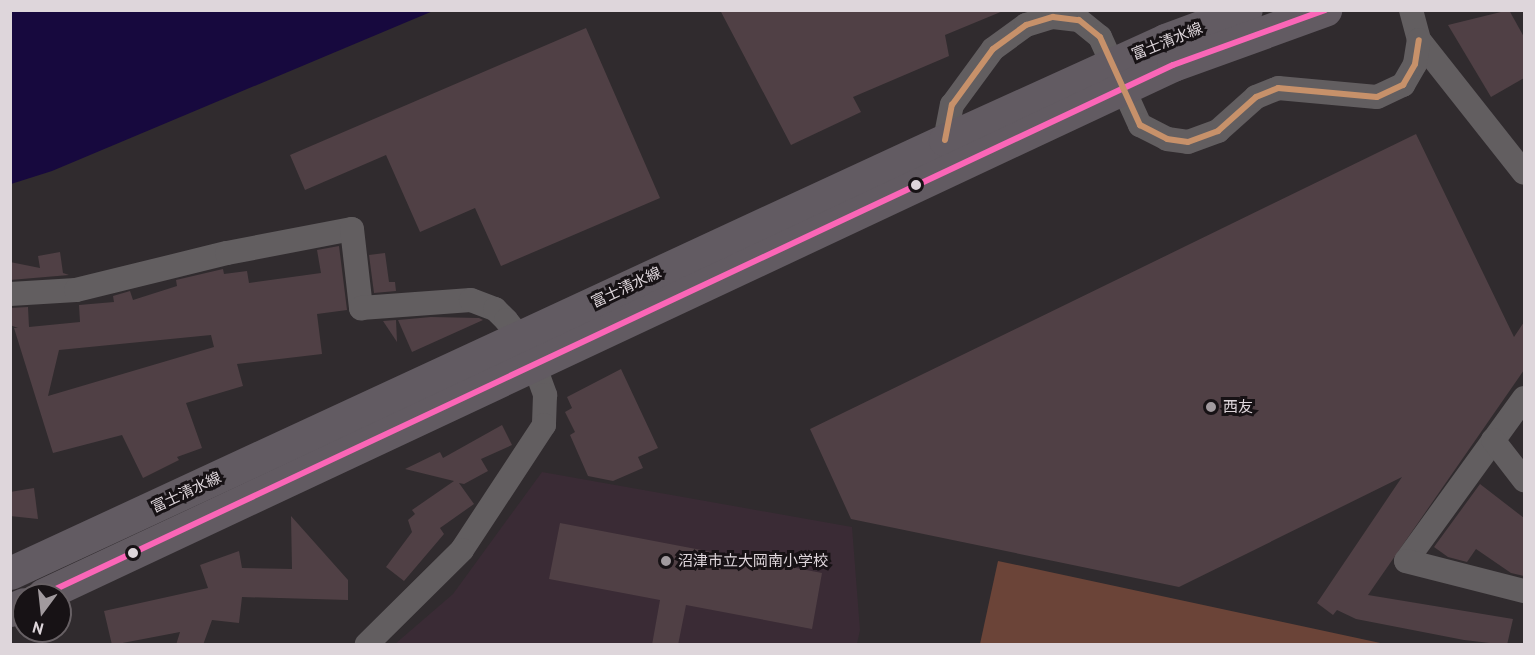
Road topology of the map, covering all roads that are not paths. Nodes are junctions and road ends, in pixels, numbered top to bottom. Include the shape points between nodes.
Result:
1 (1246, 10) edge
2 (1325, 10) edge
3 (1411, 10) edge
4 (1419, 40) junction
5 (945, 140) junction
6 (1524, 172) edge
7 (10, 294) edge
8 (520, 337) junction
9 (535, 367) junction
10 (1524, 398) edge
11 (1493, 440) junction
12 (1524, 480) edge
13 (10, 573) edge
14 (68, 583) edge
15 (1524, 591) edge
16 (367, 645) edge

1 - 5 main road, 富士清水線 via 1165,40
2 - 9 main road, 富士清水線 via 1173,65
3 - 4 street
4 - 5 street via 1415,64 1403,85 1377,97 1278,88 1256,97 1218,131 1188,142 1167,139 1140,125 1100,37 1079,20 1066,16 1026,25 993,50 952,105
4 - 6 street
5 - 8 main road, 富士清水線
7 - 8 street via 76,290 227,253 352,229 361,308 471,300 495,309
8 - 9 street
8 - 13 main road, 富士清水線
9 - 14 main road, 富士清水線
9 - 16 street via 547,410 533,444 462,550
10 - 11 street
11 - 12 street
11 - 15 street via 1406,561

